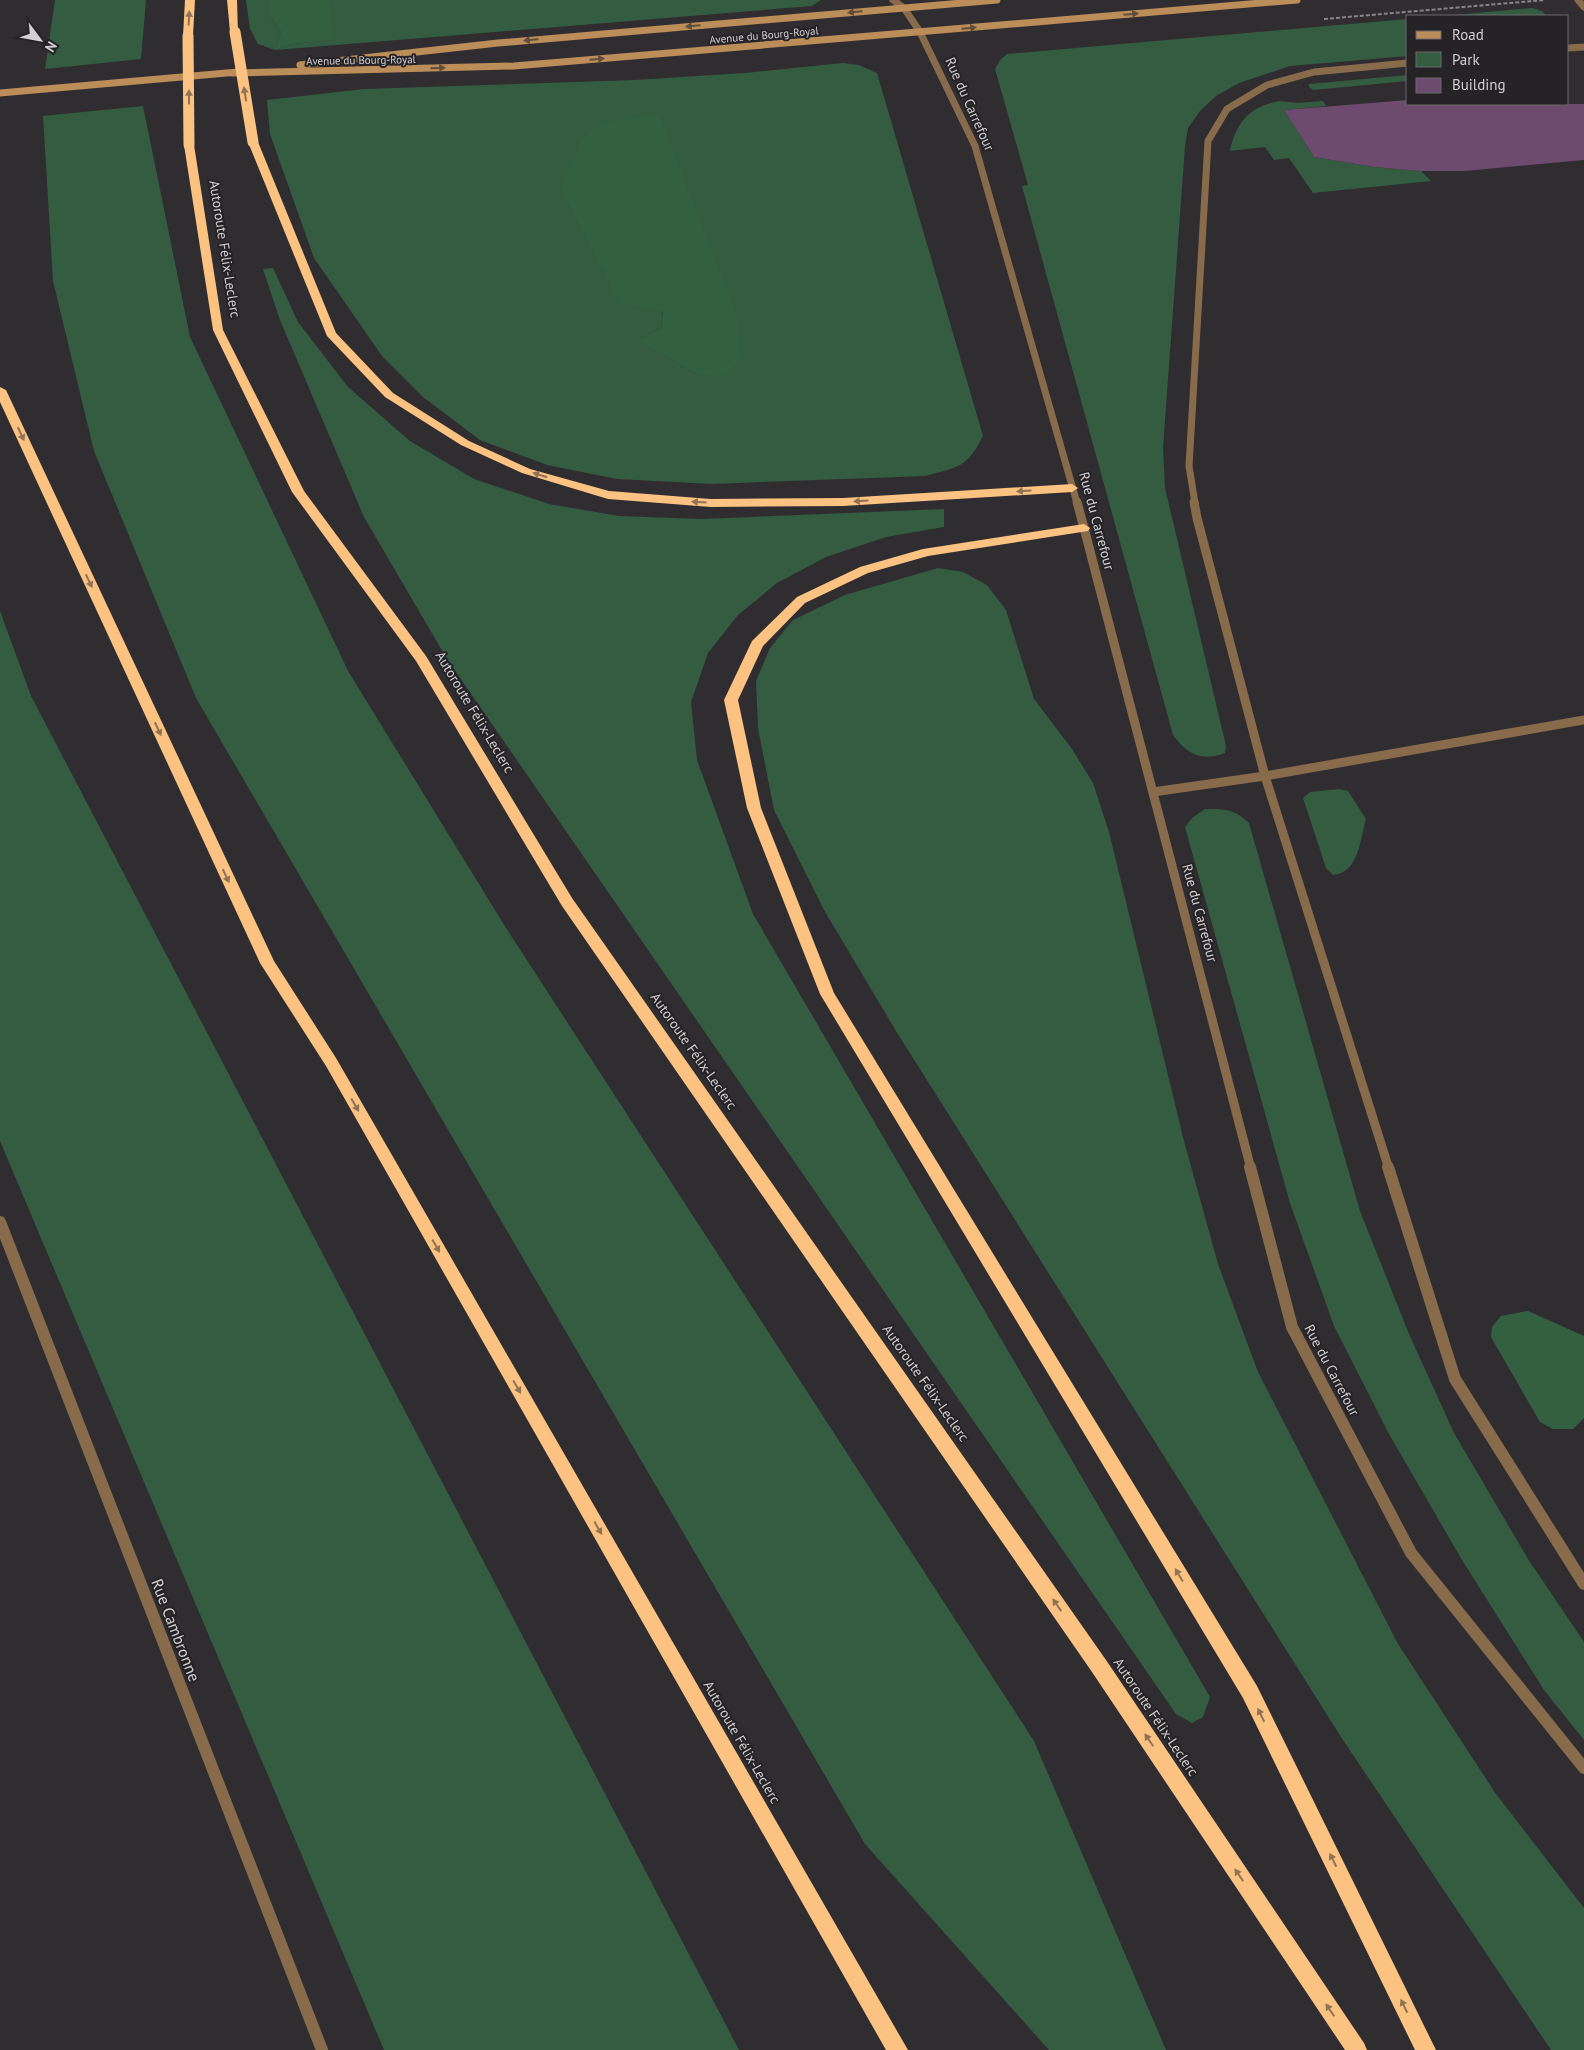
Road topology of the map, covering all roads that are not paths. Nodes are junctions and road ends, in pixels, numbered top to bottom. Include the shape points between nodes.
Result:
1 (190, 0) edge
2 (232, 0) edge
3 (892, 0) edge
4 (997, 0) edge
5 (1297, 0) edge
6 (1578, 0) edge
7 (1584, 7) edge
8 (904, 8) junction
9 (920, 32) junction
10 (1584, 47) edge
11 (1569, 48) edge
12 (1406, 64) edge
13 (232, 73) junction
14 (0, 93) edge
15 (0, 390) edge
16 (1072, 488) junction
17 (1084, 528) junction
18 (1584, 720) edge
19 (1265, 776) junction
20 (1153, 792) junction
21 (0, 1222) edge
22 (1584, 1584) edge
23 (1584, 1768) edge
24 (322, 2050) edge
25 (898, 2050) edge
26 (1357, 2050) edge
27 (1426, 2050) edge

26 -> 1 highway, Autoroute Félix-Leclerc, bridge via 1099,1666 567,902 421,659 298,492 218,330 189,145
16 -> 2 highway, bridge via 844,502 711,503 608,495 526,471 466,443 389,396 331,334 253,142
3 - 8 street
4 - 8 main road, Avenue du Bourg-Royal
9 -> 5 main road, Avenue du Bourg-Royal
6 - 7 street
8 - 9 street, Rue du Carrefour
8 -> 13 main road, Avenue du Bourg-Royal via 498,43
13 -> 9 main road, Avenue du Bourg-Royal via 514,66
9 - 16 street, Rue du Carrefour via 975,146
10 - 11 street
12 - 19 street via 1314,72 1267,86 1227,109 1208,141 1189,466 1197,518
13 - 14 main road, Avenue du Bourg-Royal
15 -> 25 highway, Autoroute Félix-Leclerc via 267,963 331,1062
16 - 17 street, Rue du Carrefour
17 - 20 street, Rue du Carrefour
27 -> 17 highway via 1250,1692 827,994 754,808 732,700 757,644 801,600 864,570 927,552
18 - 19 street
19 - 20 street
19 - 22 street via 1455,1379
20 - 23 street, Rue du Carrefour via 1292,1326 1412,1553
21 - 24 street, Rue Cambronne

